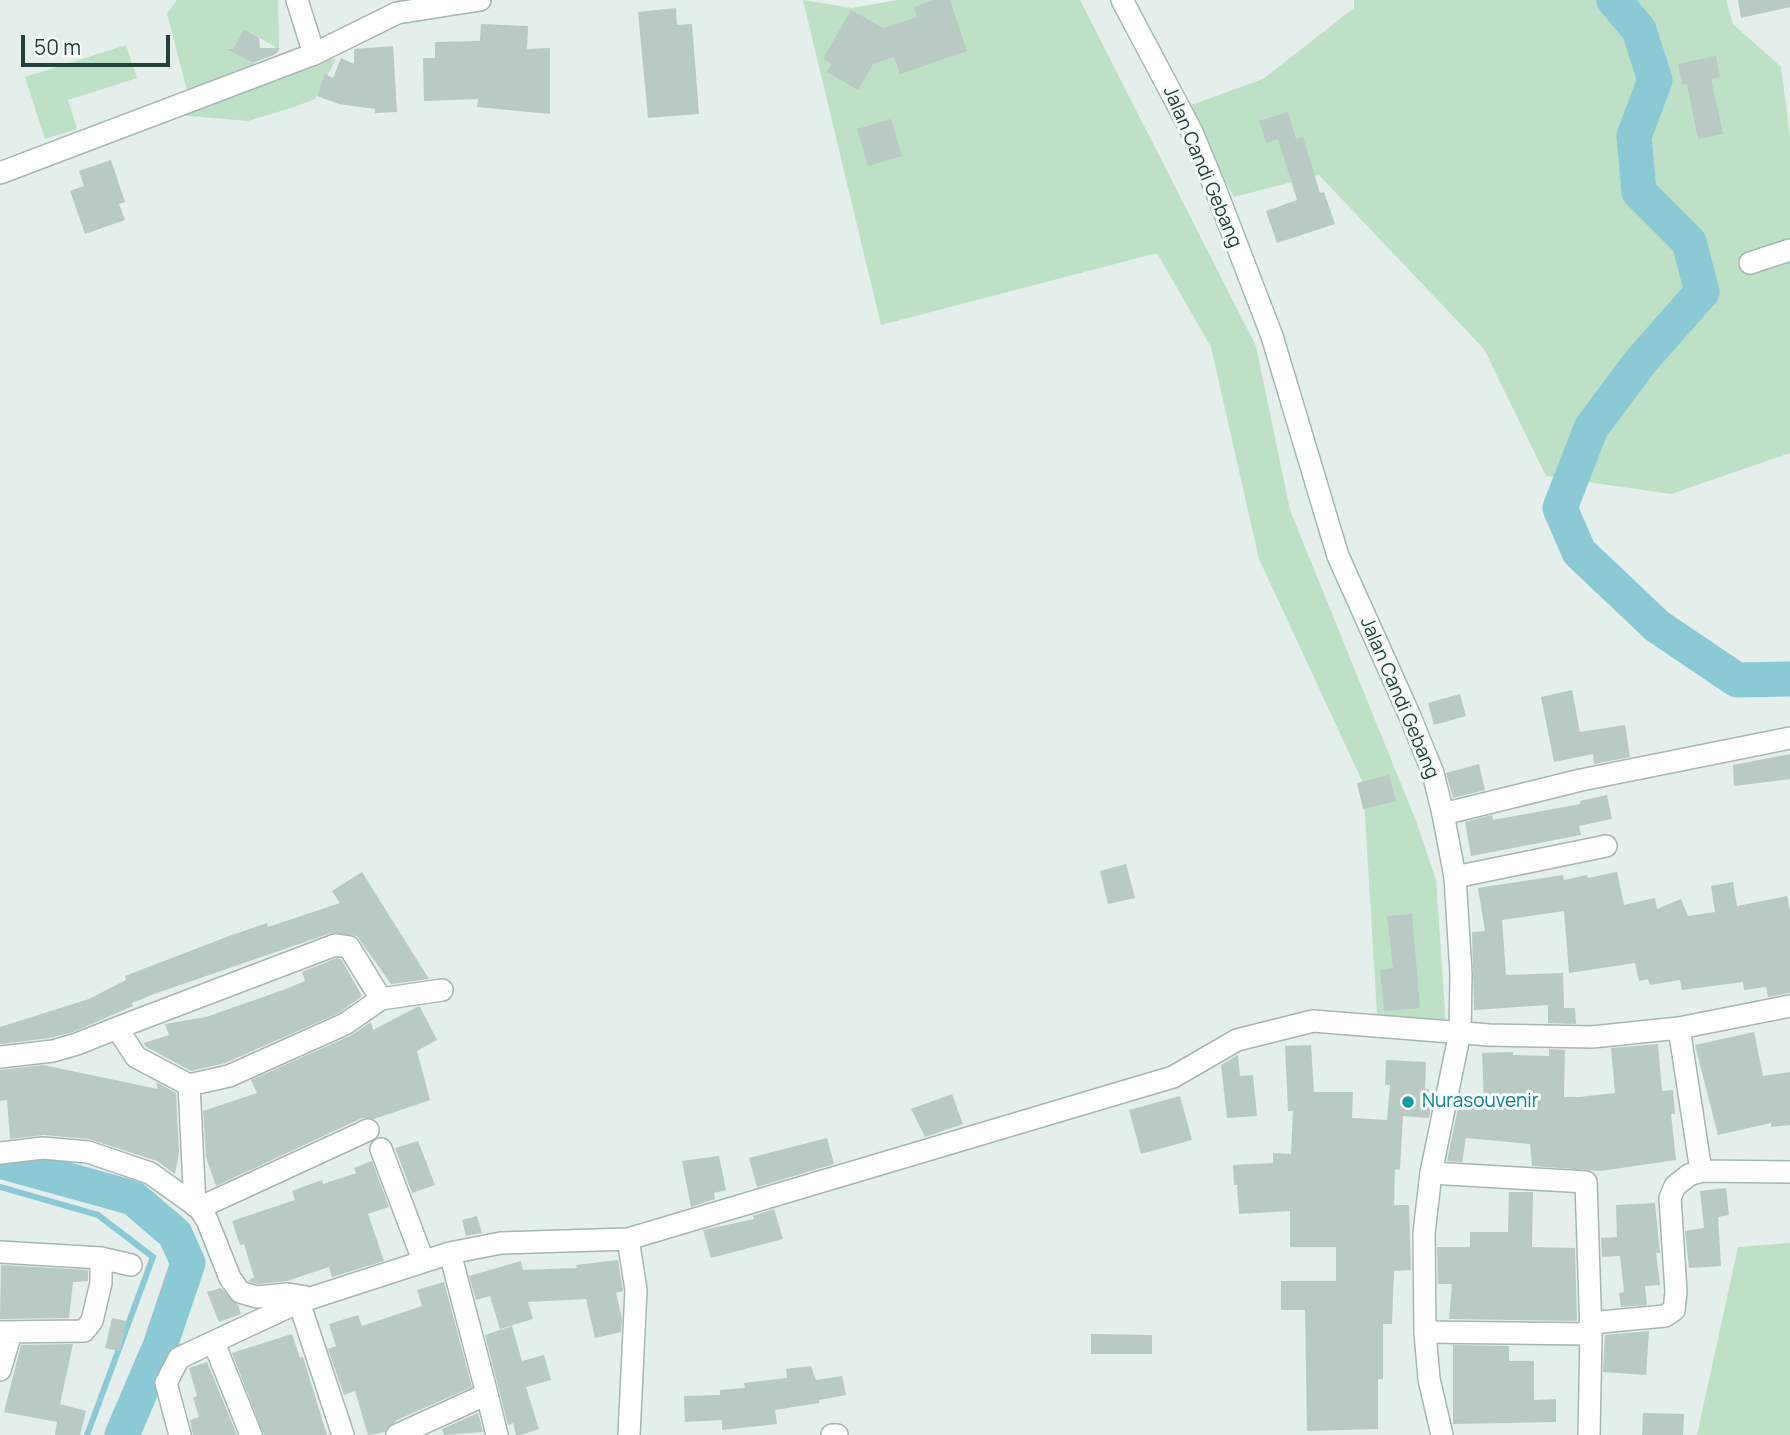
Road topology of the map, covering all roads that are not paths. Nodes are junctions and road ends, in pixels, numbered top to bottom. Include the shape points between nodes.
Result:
1 (297, 0) edge
2 (480, 0) edge
3 (1122, 0) edge
4 (436, 4) edge
5 (314, 54) junction
6 (0, 173) edge
7 (1790, 250) edge
8 (1749, 263) dead end
9 (1790, 738) edge
10 (1443, 814) junction
11 (1605, 846) dead end
12 (1455, 877) junction
13 (442, 990) dead end
14 (381, 999) junction
15 (1790, 1006) edge
16 (117, 1028) junction
17 (1679, 1028) junction
18 (1460, 1032) junction
19 (0, 1057) edge
20 (189, 1086) junction
21 (368, 1130) dead end
22 (381, 1149) dead end
23 (0, 1153) edge
24 (1701, 1171) junction
25 (1431, 1172) junction
26 (1790, 1172) edge
27 (197, 1207) junction
28 (628, 1239) junction
29 (0, 1252) edge
30 (450, 1253) junction
31 (101, 1258) junction
32 (424, 1260) junction
33 (131, 1265) dead end
34 (305, 1300) junction
35 (1591, 1328) junction
36 (5, 1332) edge
37 (1425, 1332) junction
38 (214, 1343) junction
39 (0, 1370) edge
40 (487, 1394) junction
41 (180, 1435) edge
42 (251, 1435) edge
43 (343, 1435) edge
44 (397, 1435) edge
45 (497, 1435) edge
46 (629, 1435) edge
47 (1442, 1435) edge
48 (1589, 1435) edge

1 - 5 street
2 - 4 street
3 - 10 street, Jalan Candi Gebang via 1192,132 1215,188 1272,337 1338,556 1409,714 1433,773
4 - 5 street via 397,13
5 - 6 street
7 - 8 street
9 - 10 street via 1581,780
10 - 12 street, Jalan Candi Gebang
11 - 12 street
12 - 18 street, Jalan Candi Gebang
13 - 14 street
14 - 16 street via 349,947 341,944
14 - 20 street via 345,1024 229,1076
15 - 17 street
16 - 19 street via 53,1051
16 - 20 street via 136,1056
17 - 18 street via 1592,1037
17 - 24 street
18 - 25 street, Jalan Candi Gebang
18 - 28 street via 1313,1021 1237,1040 1173,1077
20 - 27 street
21 - 27 street
22 - 32 street
23 - 27 street via 43,1148 88,1152 150,1172
24 - 26 street
24 - 35 street via 1675,1186 1670,1198 1674,1310 1665,1316
25 - 35 street via 1586,1182
25 - 37 street, Jalan Candi Gebang via 1424,1233
27 - 34 street via 240,1292 257,1297 288,1294
28 - 30 street via 501,1243
28 - 46 street via 636,1290
29 - 31 street
30 - 32 street
30 - 40 street
31 - 33 street
31 - 36 street via 101,1283 89,1327 78,1333
32 - 34 street
34 - 38 street
34 - 43 street
35 - 37 street
35 - 48 street
36 - 39 street
37 - 47 street, Jalan Candi Gebang via 1429,1379
38 - 41 street via 179,1358 166,1383
38 - 42 street
40 - 44 street
40 - 45 street

